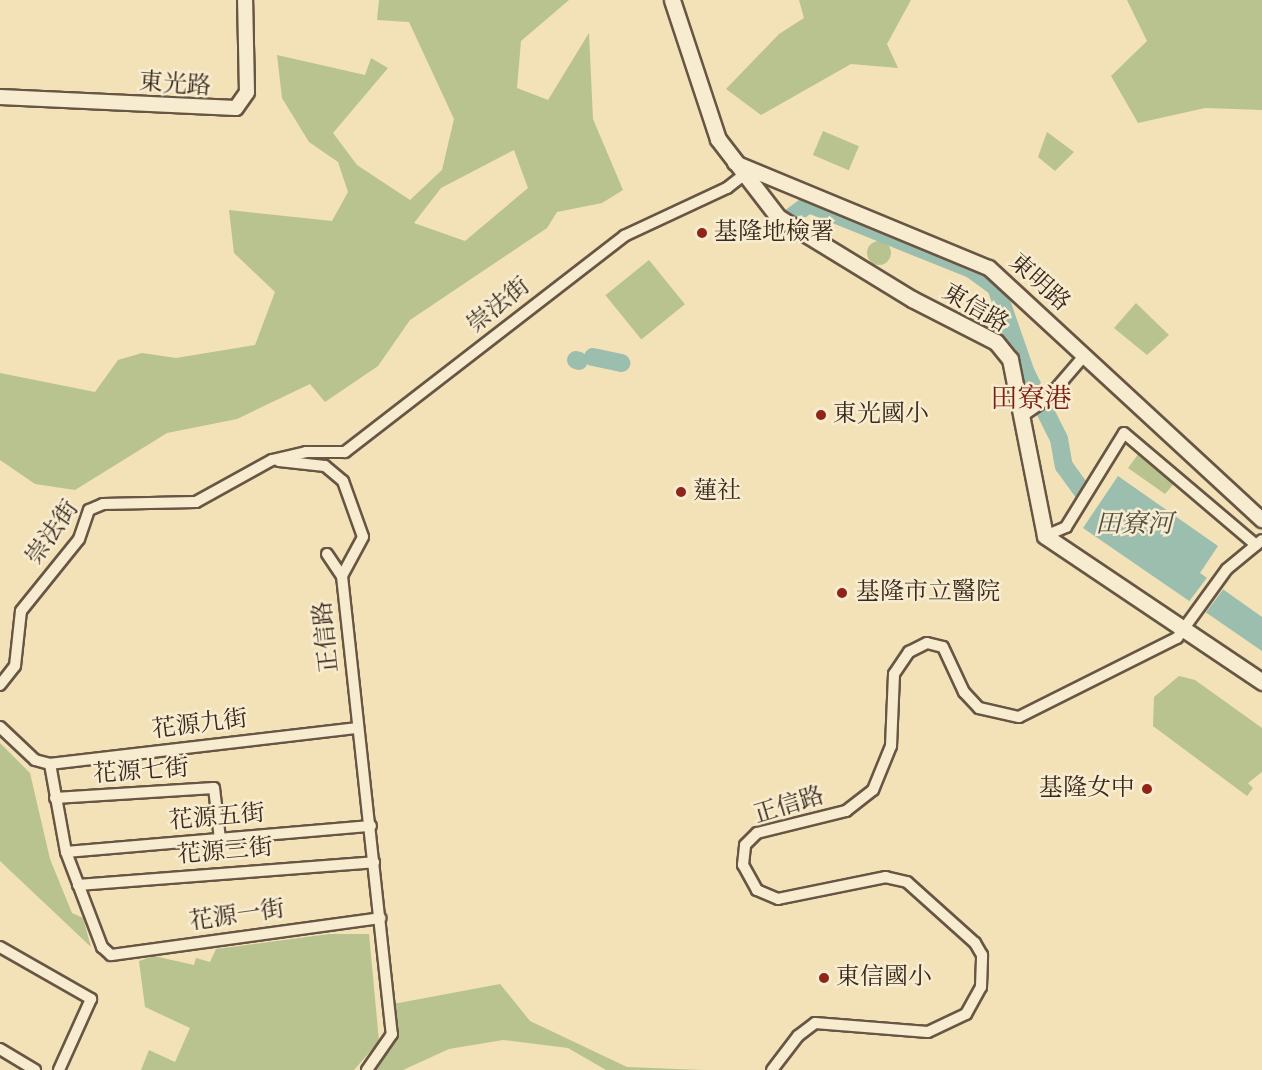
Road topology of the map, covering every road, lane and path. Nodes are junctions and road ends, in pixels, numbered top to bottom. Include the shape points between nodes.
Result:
1 (245, 0) edge
2 (672, 0) edge
3 (0, 97) edge
4 (747, 173) junction
5 (1084, 356) junction
6 (1029, 412) junction
7 (272, 460) junction
8 (1262, 520) edge
9 (1046, 536) junction
10 (1259, 543) edge
11 (327, 554) dead end
12 (342, 576) junction
13 (1185, 628) junction
14 (1262, 682) edge
15 (0, 685) edge
16 (0, 727) edge
17 (355, 728) junction
18 (50, 764) junction
19 (55, 798) junction
20 (371, 826) junction
21 (220, 839) junction
22 (66, 852) junction
23 (374, 862) junction
24 (78, 885) junction
25 (381, 918) junction
26 (0, 947) edge
27 (0, 1049) edge
28 (34, 1070) edge
29 (59, 1070) edge
30 (367, 1070) edge
31 (772, 1070) edge

1 - 3 street, 東光路 via 248,92 236,108
2 - 4 main road, 東信路 via 705,111 733,162
4 - 5 street, 東明路 via 989,268
4 - 6 main road, 東信路 via 778,218 804,237 996,342 1015,368
4 - 7 street, 崇法街 via 624,236 345,452 306,452
5 - 6 street via 1047,399
5 - 8 street, 東明路
6 - 9 main road, 東信路 via 1031,484
7 - 12 street via 325,466 343,481 363,537
7 - 15 street, 崇法街 via 196,502 103,504 89,510 79,539 21,611 15,666
9 - 10 street via 1066,527 1124,433
9 - 13 main road
10 - 13 street via 1219,580
11 - 12 street, 正信路
12 - 17 street, 正信路
13 - 14 main road
13 - 31 street, 正信路 via 1177,638 1019,717 980,708 964,692 943,647 927,643 909,652 894,674 891,746 873,790 846,811 758,833 744,845 743,865 756,890 778,899 886,877 907,882 975,943 982,955 981,987 966,1014 928,1032 815,1023 798,1036
16 - 18 street via 35,760
17 - 18 street, 花源九街
17 - 20 street, 正信路
18 - 19 street
19 - 21 street, 花源七街 via 214,788
19 - 22 street
20 - 21 street, 花源五街
20 - 23 street, 正信路
21 - 22 street, 花源五街
22 - 24 street
23 - 24 street, 花源三街
23 - 25 street, 正信路
24 - 25 street, 花源一街 via 102,947 111,955
25 - 30 street, 正信路 via 392,1034
26 - 29 street via 91,999
27 - 28 street

